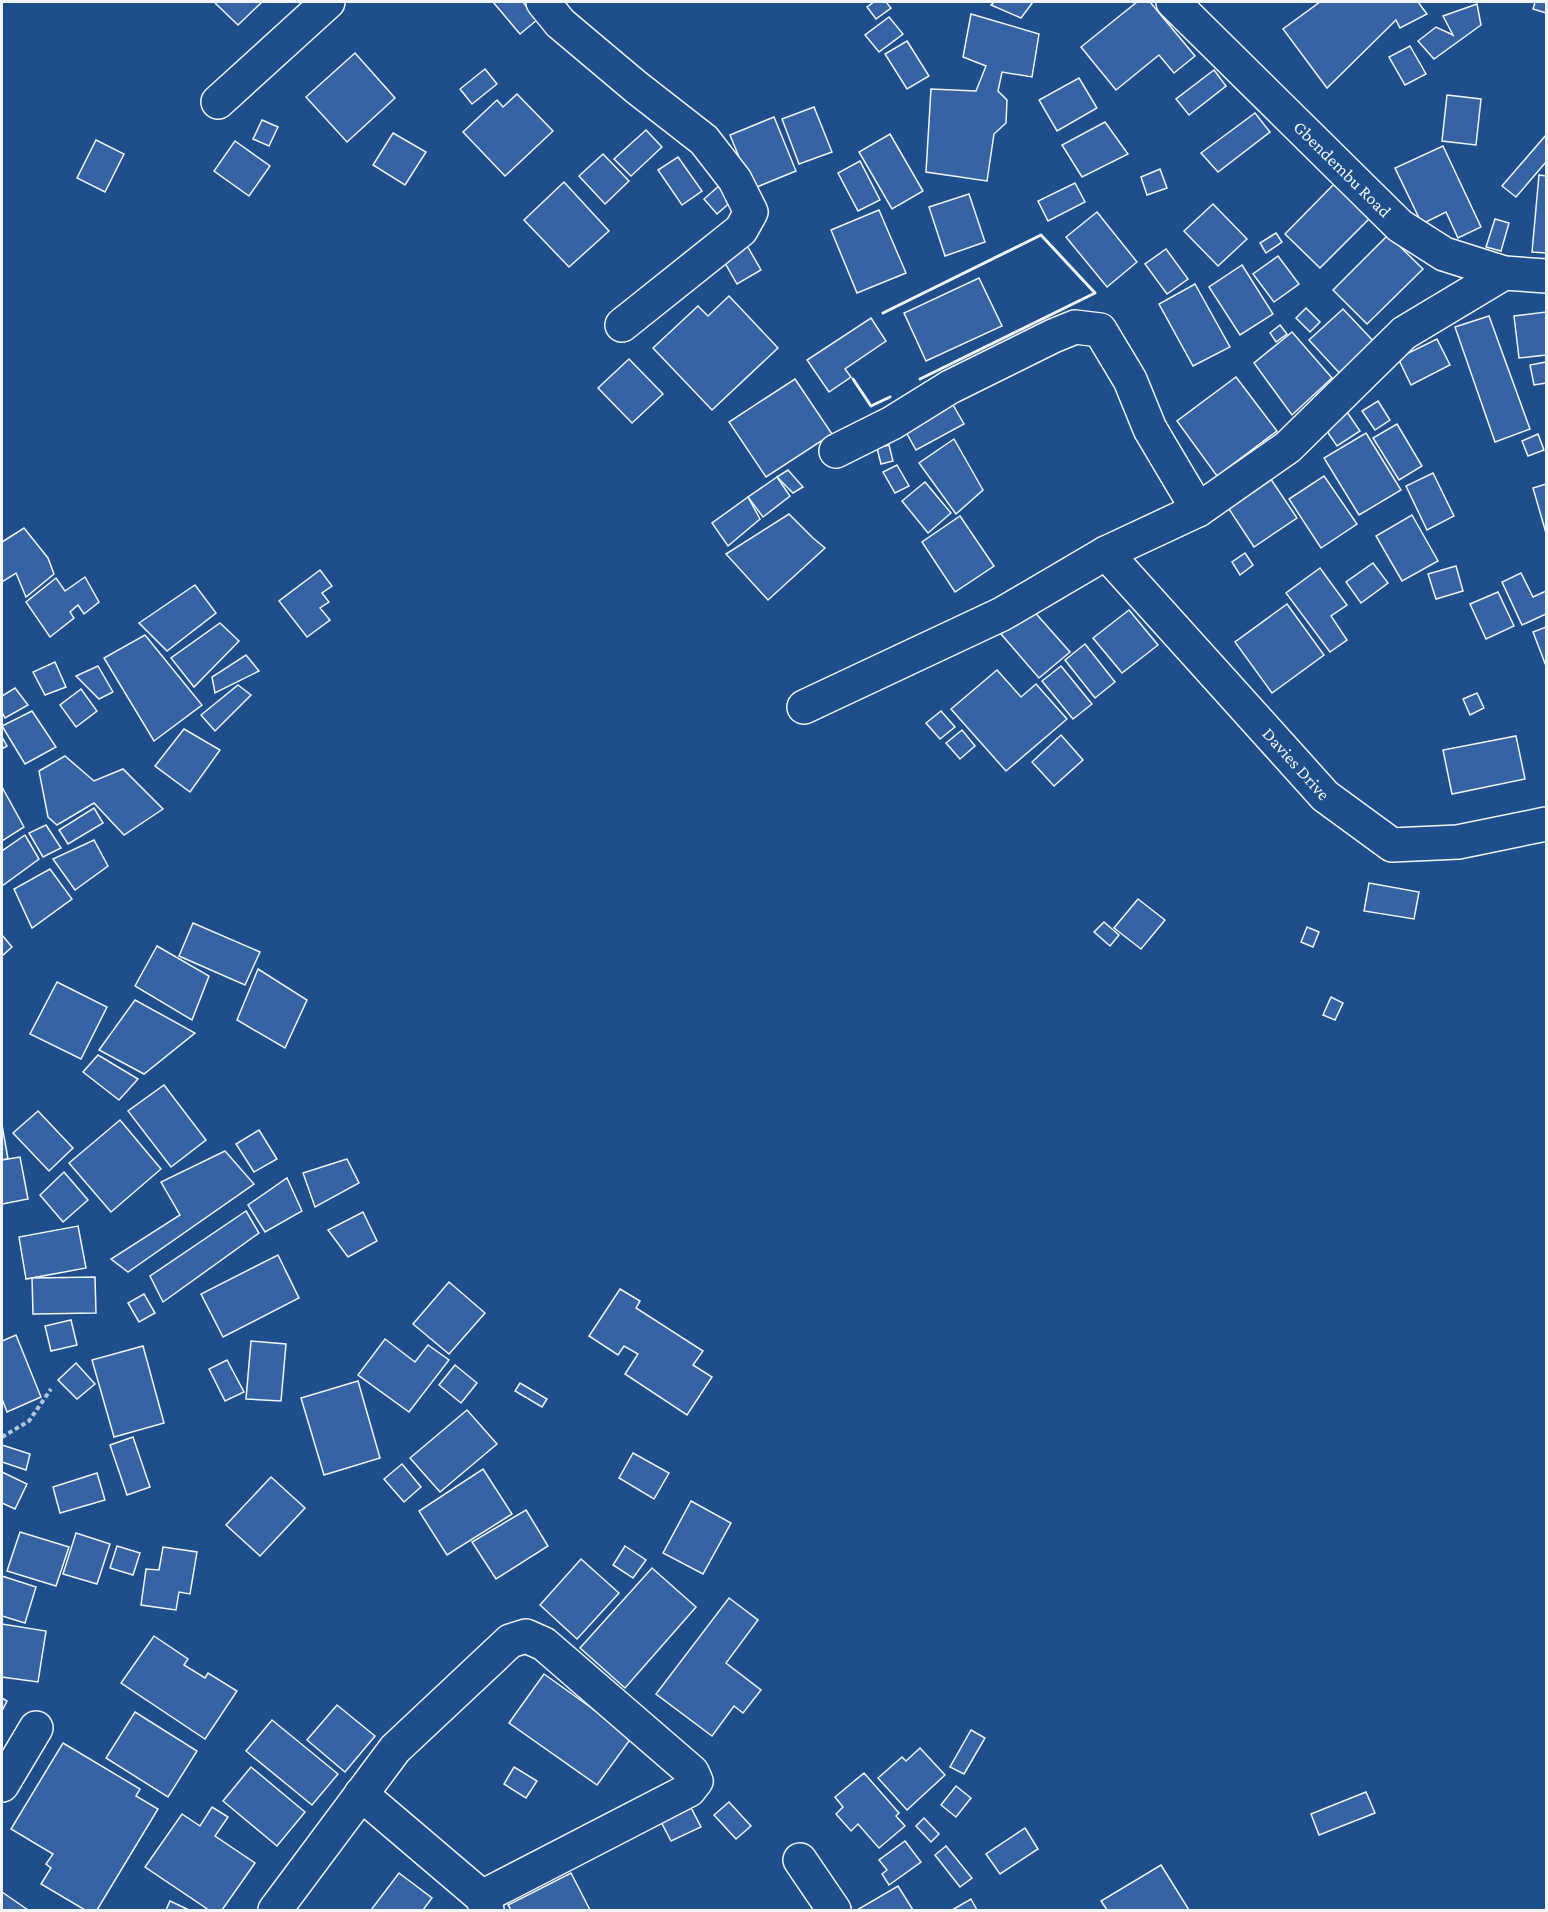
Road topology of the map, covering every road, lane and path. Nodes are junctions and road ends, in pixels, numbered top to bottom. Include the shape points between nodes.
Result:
1 (328, 2) edge
2 (543, 2) edge
3 (1173, 2) edge
4 (218, 102) dead end
5 (1504, 273) junction
6 (1546, 276) edge
7 (622, 326) dead end
8 (836, 451) dead end
9 (1198, 510) junction
10 (1106, 554) junction
11 (804, 707) dead end
12 (1546, 824) edge
13 (51, 1389) dead end
14 (2, 1437) edge
15 (36, 1728) dead end
16 (2, 1785) edge
17 (361, 1794) junction
18 (800, 1860) dead end
19 (485, 1904) edge
20 (275, 1911) edge
21 (834, 1911) edge

1 - 4 street
2 - 7 street via 560,23 704,140 735,180 751,212 741,230
3 - 5 street, Gbendembu Road via 1401,226 1444,254
5 - 6 street, Gbendembu Road
5 - 9 street via 1404,333 1288,447
8 - 9 street via 950,387 1064,332 1075,327 1100,330 1130,380 1150,429
9 - 10 street
10 - 11 street via 1002,614
10 - 12 street, Davies Drive via 1325,796 1392,845 1458,842
13 - 14 path via 29,1421
15 - 16 street
17 - 19 street
17 - 19 street via 395,1749 510,1641 526,1636 544,1644 692,1772 696,1782 689,1790
17 - 20 street
18 - 21 street

